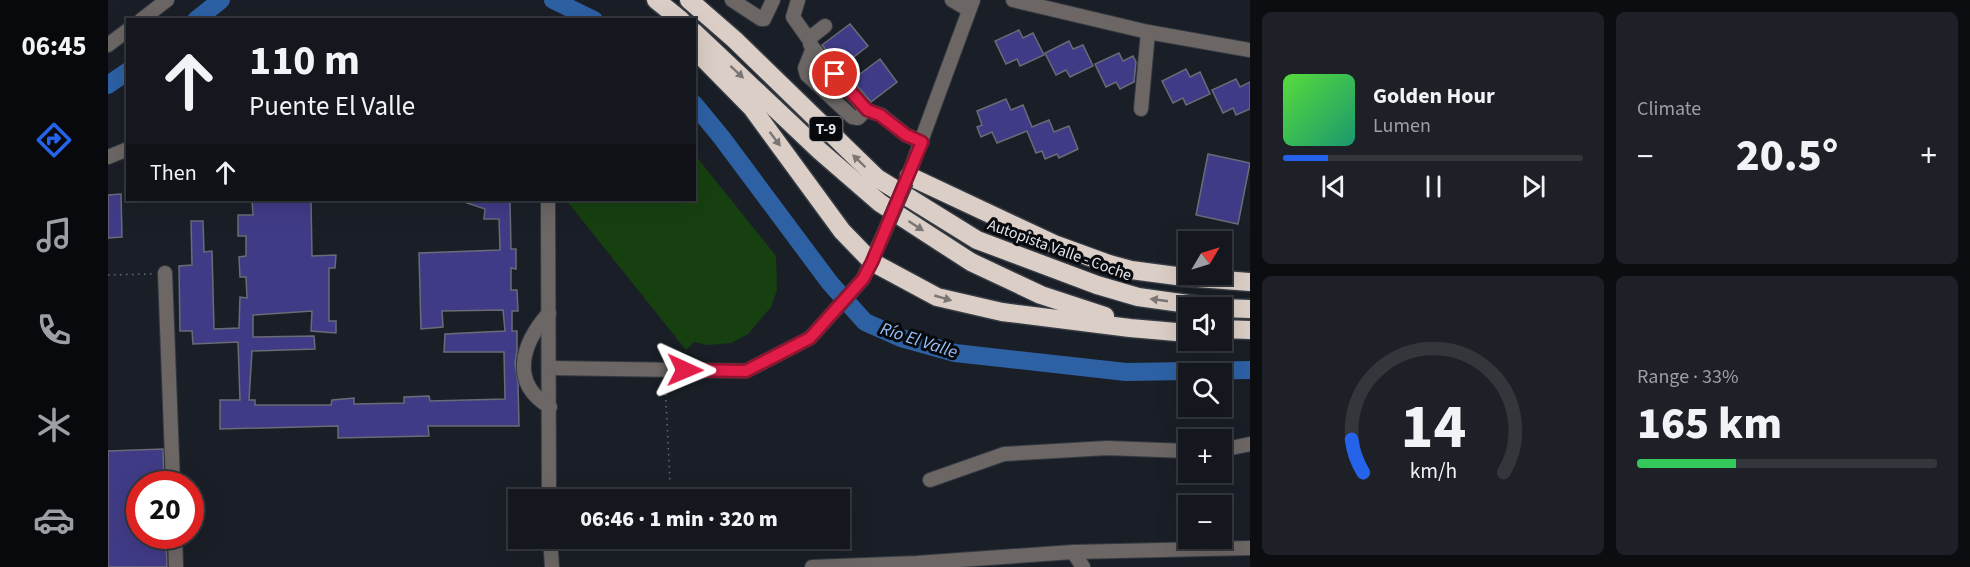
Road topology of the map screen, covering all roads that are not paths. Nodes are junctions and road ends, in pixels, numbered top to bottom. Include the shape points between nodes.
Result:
1 (167, 0) edge
2 (646, 0) edge
3 (656, 0) edge
4 (689, 0) edge
5 (732, 0) edge
6 (773, 0) edge
7 (798, 0) edge
8 (952, 0) edge
9 (1013, 0) edge
10 (1037, 0) edge
11 (971, 5) edge
12 (1049, 10) junction
13 (144, 18) edge
14 (663, 18) edge
15 (678, 18) edge
16 (825, 26) dead end
17 (126, 32) edge
18 (1148, 32) junction
19 (696, 34) edge
20 (811, 44) junction
21 (108, 45) edge
22 (1250, 50) edge
23 (696, 51) edge
24 (835, 74) junction
25 (821, 88) junction
26 (1141, 109) dead end
27 (867, 110) junction
28 (922, 142) junction
29 (126, 150) edge
30 (108, 157) edge
31 (908, 179) junction
32 (548, 201) edge
33 (872, 262) junction
34 (165, 273) road end
35 (1250, 282) edge
36 (1178, 302) edge
37 (1232, 308) edge
38 (1250, 309) edge
39 (549, 313) junction
40 (1178, 326) edge
41 (1232, 330) edge
42 (1250, 330) edge
43 (1178, 332) edge
44 (550, 368) junction
45 (550, 407) junction
46 (1250, 444) edge
47 (1232, 448) edge
48 (1178, 451) edge
49 (173, 471) edge
50 (930, 480) dead end
51 (549, 489) edge
52 (1250, 548) edge
53 (175, 549) edge
54 (550, 549) edge
55 (1073, 552) junction
56 (176, 567) edge
57 (552, 567) edge
58 (812, 567) edge
59 (1083, 567) edge

1 - 13 street
2 - 14 highway
3 - 15 highway
36 -> 4 highway, Autopista Valle - Coche / T-9 via 1138,297 1097,285 977,240 878,178
5 - 6 street via 764,19
7 - 20 street via 793,17
8 - 11 street
9 - 12 street
10 - 12 street
11 - 28 street
12 - 18 street
16 - 20 street via 811,37
17 - 21 street
18 - 22 street
18 - 26 street
19 -> 40 highway, T-9 via 880,203 971,262 1041,295 1095,314
20 - 24 street
20 - 25 street via 806,72
23 -> 33 highway via 752,108 842,231
24 - 25 street
24 - 27 street
25 - 27 street via 852,117 858,118
27 - 28 street
28 - 31 street
29 - 30 street
31 - 33 street, bridge
31 - 35 highway via 1054,244 1109,264 1184,277
32 - 39 street
33 -> 43 highway via 937,297 1002,312
33 - 44 street via 863,279 810,338 746,371
34 - 49 street
37 - 38 highway, Autopista Valle - Coche / T-9
39 - 44 street
39 - 45 street via 528,345 524,371 527,386
41 - 42 highway
44 - 45 street
45 - 51 street
46 - 47 street
48 - 50 street via 1107,448 1004,454
52 - 55 street
53 - 56 street
54 - 57 street
55 - 58 street
55 - 59 street

